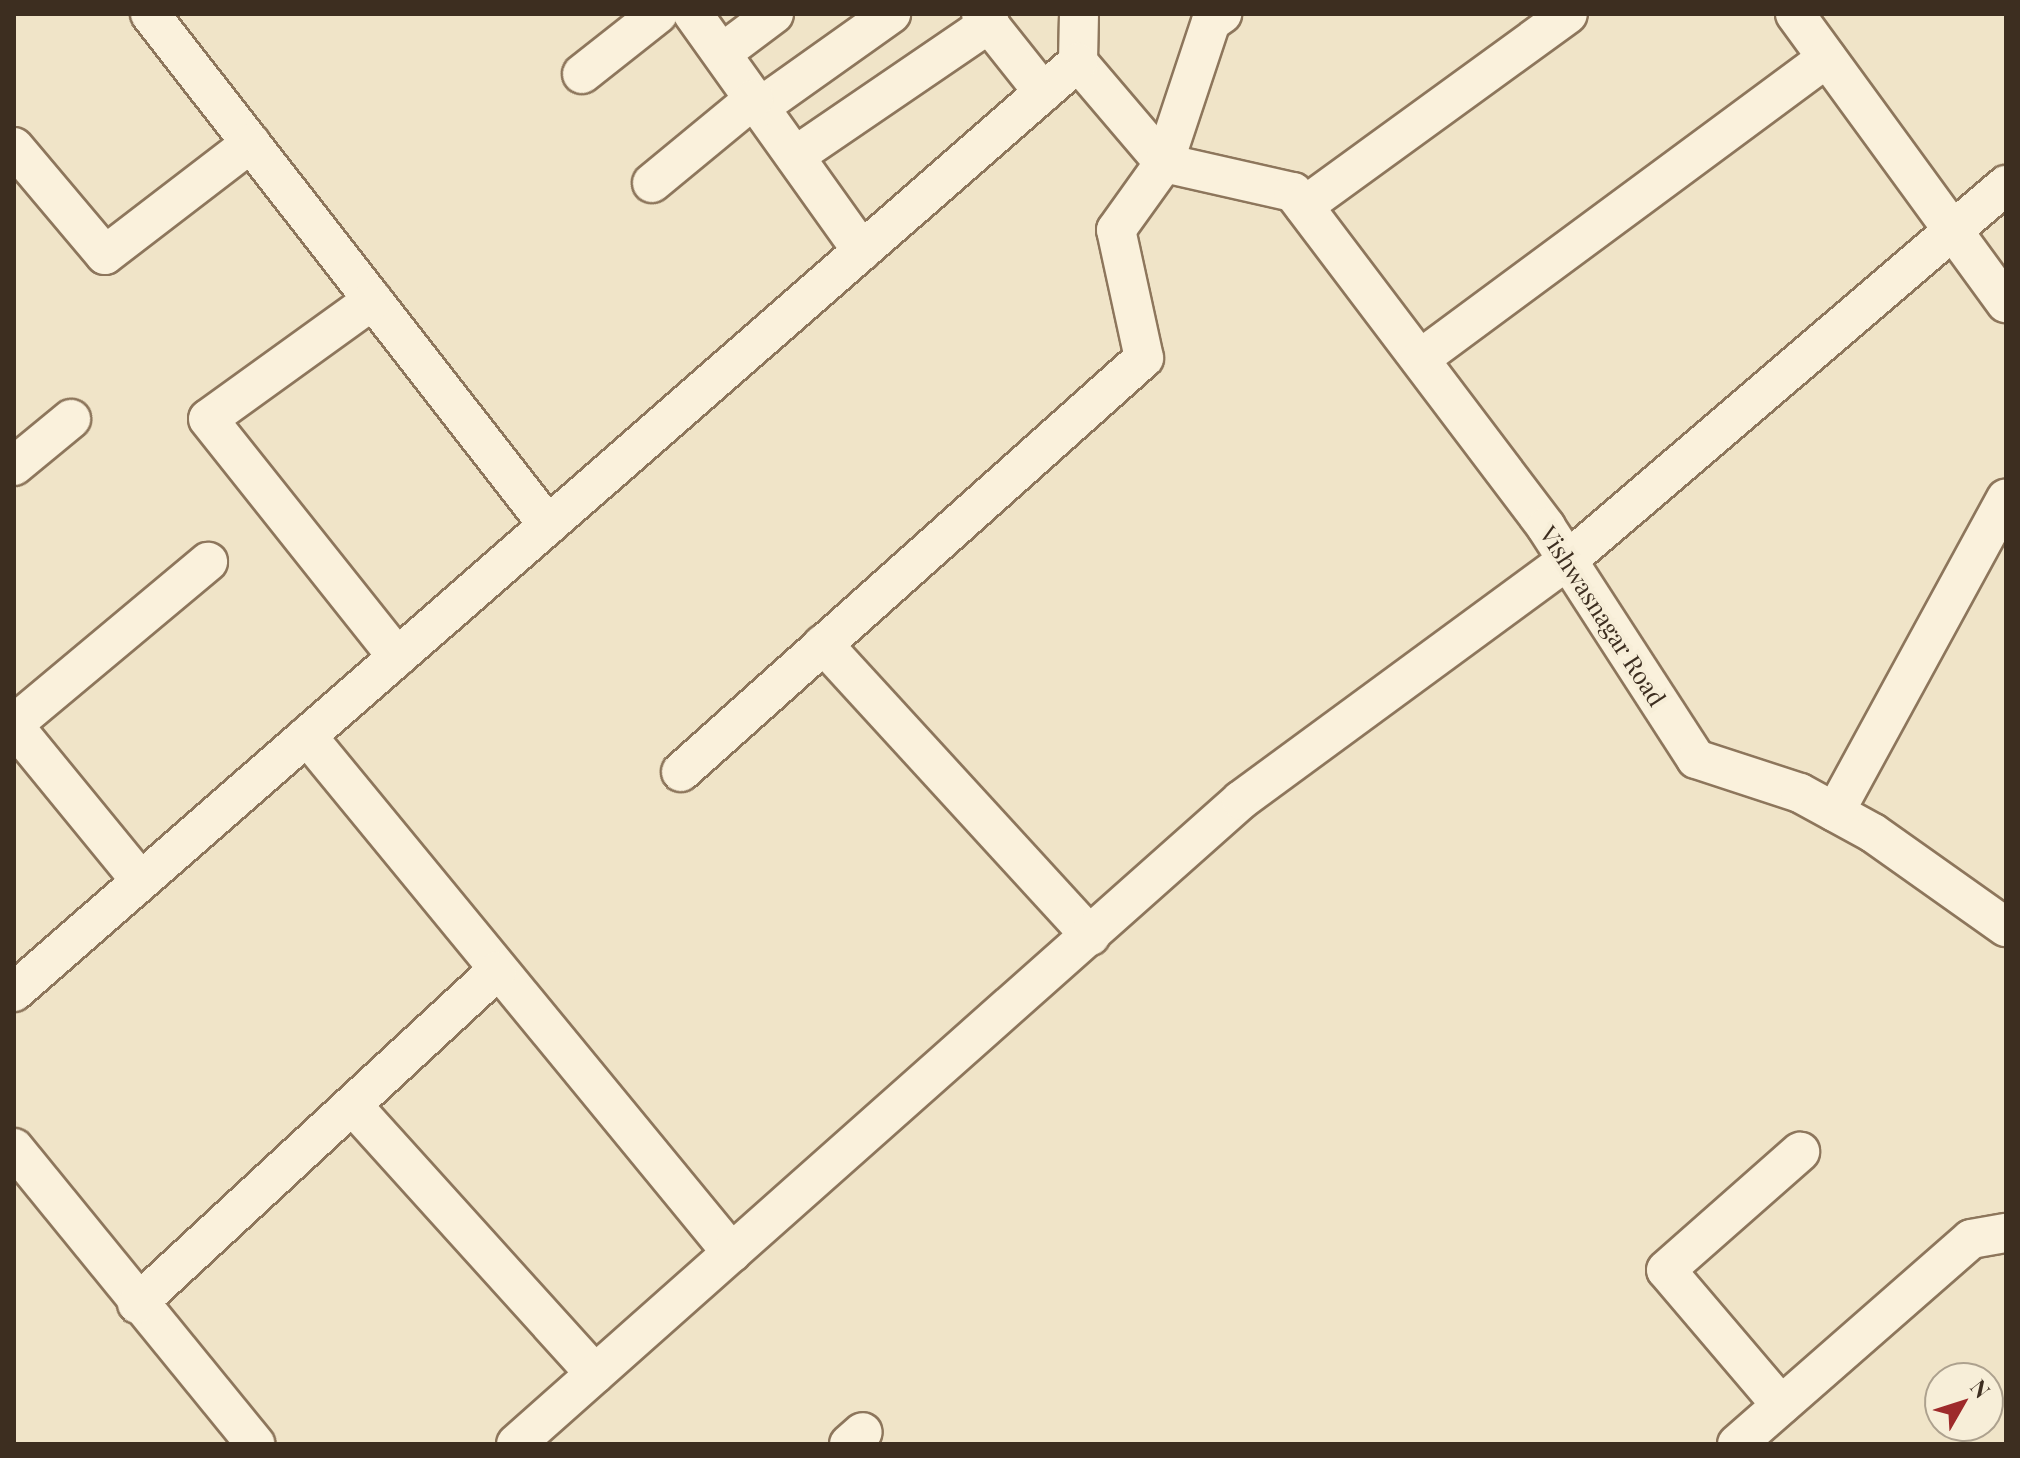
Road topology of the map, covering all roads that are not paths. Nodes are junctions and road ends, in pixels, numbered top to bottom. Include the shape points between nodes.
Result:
1 (150, 14) edge
2 (658, 14) edge
3 (693, 14) edge
4 (774, 14) edge
5 (891, 14) edge
6 (1079, 14) edge
7 (1222, 14) edge
8 (1568, 14) edge
9 (1795, 14) edge
10 (985, 19) edge
11 (722, 53) junction
12 (1827, 58) junction
13 (1078, 62) junction
14 (582, 74) dead end
15 (1043, 92) junction
16 (757, 103) junction
17 (251, 143) junction
18 (14, 147) edge
19 (795, 156) junction
20 (1164, 163) junction
21 (652, 183) dead end
22 (2006, 185) edge
23 (1299, 199) junction
24 (1953, 230) junction
25 (862, 251) junction
26 (373, 300) junction
27 (2006, 303) edge
28 (1420, 359) junction
29 (71, 419) dead end
30 (14, 466) edge
31 (2006, 499) edge
32 (548, 525) junction
33 (1568, 560) junction
34 (208, 562) dead end
35 (823, 644) junction
36 (397, 657) junction
37 (14, 725) edge
38 (307, 736) junction
39 (681, 772) dead end
40 (1835, 812) junction
41 (141, 881) junction
42 (2006, 927) edge
43 (1091, 936) junction
44 (497, 971) junction
45 (14, 992) edge
46 (353, 1106) junction
47 (14, 1148) edge
48 (1800, 1152) dead end
49 (2006, 1233) edge
50 (732, 1253) junction
51 (137, 1304) junction
52 (595, 1374) junction
53 (1781, 1405) junction
54 (255, 1444) edge
55 (516, 1444) edge
56 (1737, 1444) edge

1 - 17 street
2 - 14 street
3 - 11 street
4 - 11 street
5 - 16 street
6 - 13 street
7 - 20 street via 1211,22
8 - 23 street
9 - 12 street
10 - 15 street
10 - 19 street
11 - 16 street
12 - 24 street
12 - 28 street
13 - 15 street
13 - 20 street
15 - 25 street
16 - 19 street
16 - 21 street
17 - 18 street via 105,255
17 - 26 street
19 - 25 street
20 - 23 street
20 - 35 street via 1116,230 1144,358
22 - 24 street
23 - 28 street, Vishwasnagar Road
24 - 27 street
24 - 33 street
25 - 32 street
26 - 32 street
26 - 36 street via 208,419
28 - 33 street, Vishwasnagar Road
29 - 30 street
31 - 40 street
32 - 36 street
33 - 40 street, Vishwasnagar Road via 1696,759 1800,793
33 - 43 street via 1241,800
34 - 37 street
35 - 39 street
35 - 43 street
36 - 38 street
37 - 41 street
38 - 41 street
38 - 44 street
40 - 42 street, Vishwasnagar Road
41 - 45 street
43 - 50 street
44 - 46 street
44 - 50 street
46 - 51 street
46 - 52 street
47 - 51 street
48 - 53 street via 1666,1270
49 - 53 street via 1971,1239
50 - 52 street
51 - 54 street
52 - 55 street
53 - 56 street

